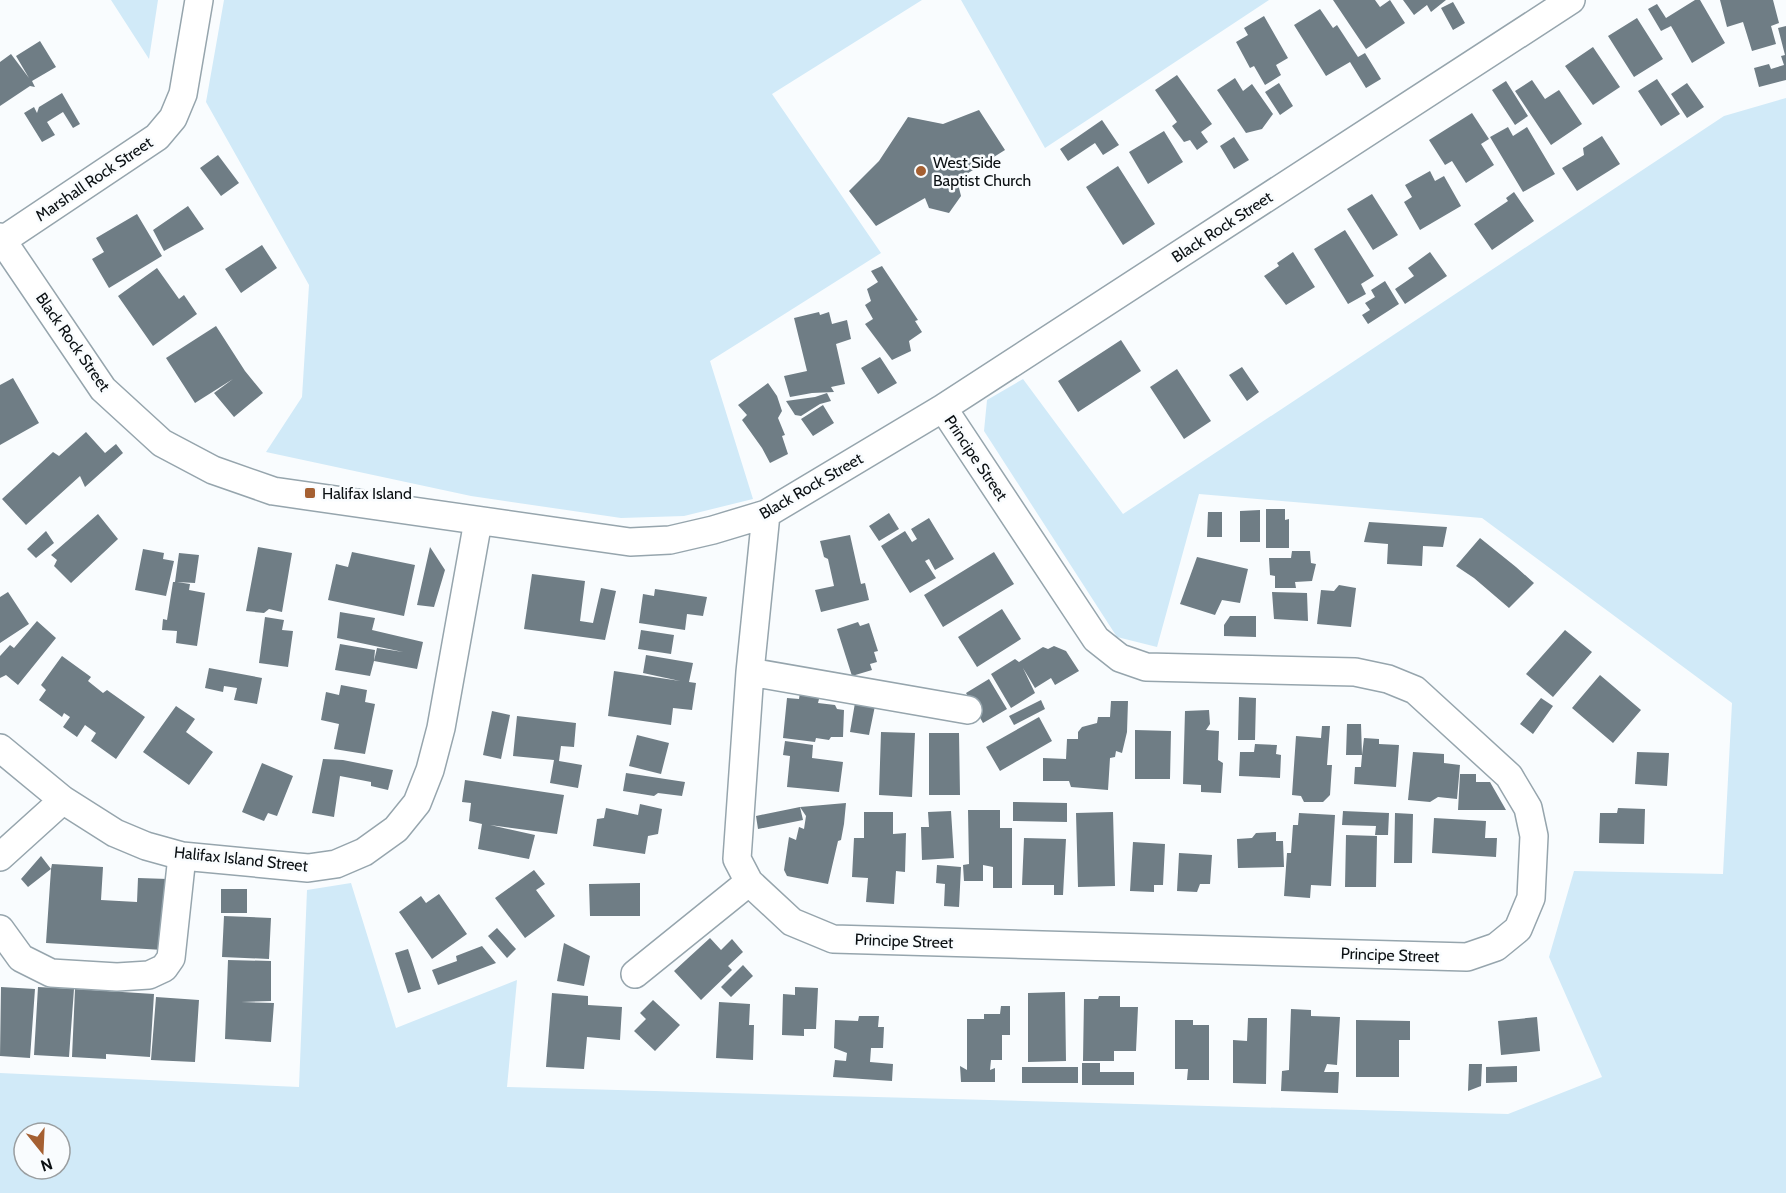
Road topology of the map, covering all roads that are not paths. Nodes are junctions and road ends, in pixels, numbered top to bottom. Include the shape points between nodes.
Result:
1 (199, 0) edge
2 (1570, 0) edge
3 (1, 240) edge
4 (943, 408) junction
5 (766, 514) junction
6 (478, 521) junction
7 (750, 672) junction
8 (968, 710) dead end
9 (0, 748) edge
10 (63, 800) junction
11 (0, 856) edge
12 (182, 856) junction
13 (750, 882) junction
14 (0, 929) edge
15 (635, 974) dead end

1 - 3 street, Marshall Rock Street via 183,94 173,118 157,137
2 - 4 street, Black Rock Street
3 - 6 street, Black Rock Street via 103,389 162,443 213,471 273,491
4 - 5 street, Black Rock Street
4 - 13 street, Principe Street via 1096,639 1120,658 1146,667 1355,672 1415,690 1509,776 1528,808 1534,836 1531,898 1527,908 1518,929 1504,941 1467,957 833,939 792,922
5 - 6 street, Black Rock Street via 670,540 630,542
5 - 7 street, Principe Street
6 - 12 street, Halifax Island Street via 430,770 417,803 396,829 364,852 336,864 308,868
7 - 8 street
7 - 13 street, Principe Street via 737,859
9 - 10 street, Halifax Island Street
10 - 11 street
10 - 12 street, Halifax Island Street via 115,833
12 - 14 street via 171,958 164,968 149,975 51,973 21,957
13 - 15 street

